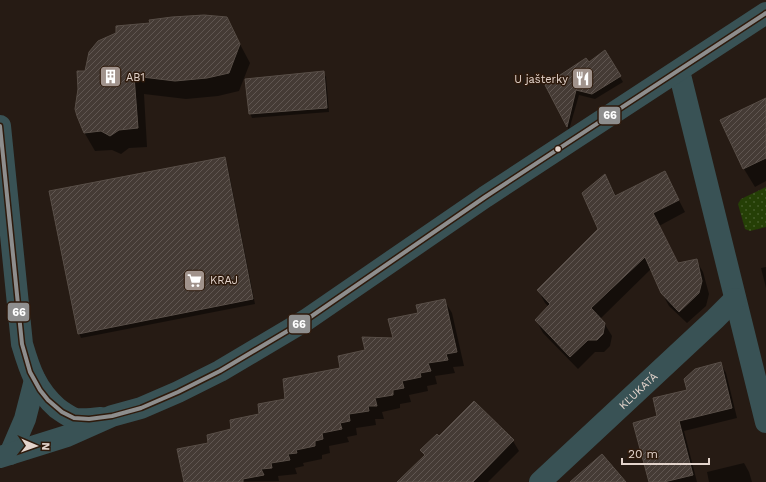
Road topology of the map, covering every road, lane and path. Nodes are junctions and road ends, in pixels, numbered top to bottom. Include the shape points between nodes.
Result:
1 (766, 13) edge
2 (679, 71) junction
3 (0, 126) edge
4 (6, 250) edge
5 (736, 298) junction
6 (759, 360) edge
7 (34, 380) junction
8 (112, 416) junction
9 (766, 422) edge
10 (5, 455) edge
11 (540, 482) edge

1 - 2 street
2 - 5 street
2 - 8 street via 485,197 306,320 220,371 178,392 141,408
3 - 4 street
4 - 7 street via 22,344
5 - 6 street
5 - 11 street, KĽUKATÁ
6 - 9 street
7 - 8 street via 48,400 74,418
7 - 10 street via 25,419
8 - 10 street via 67,436

